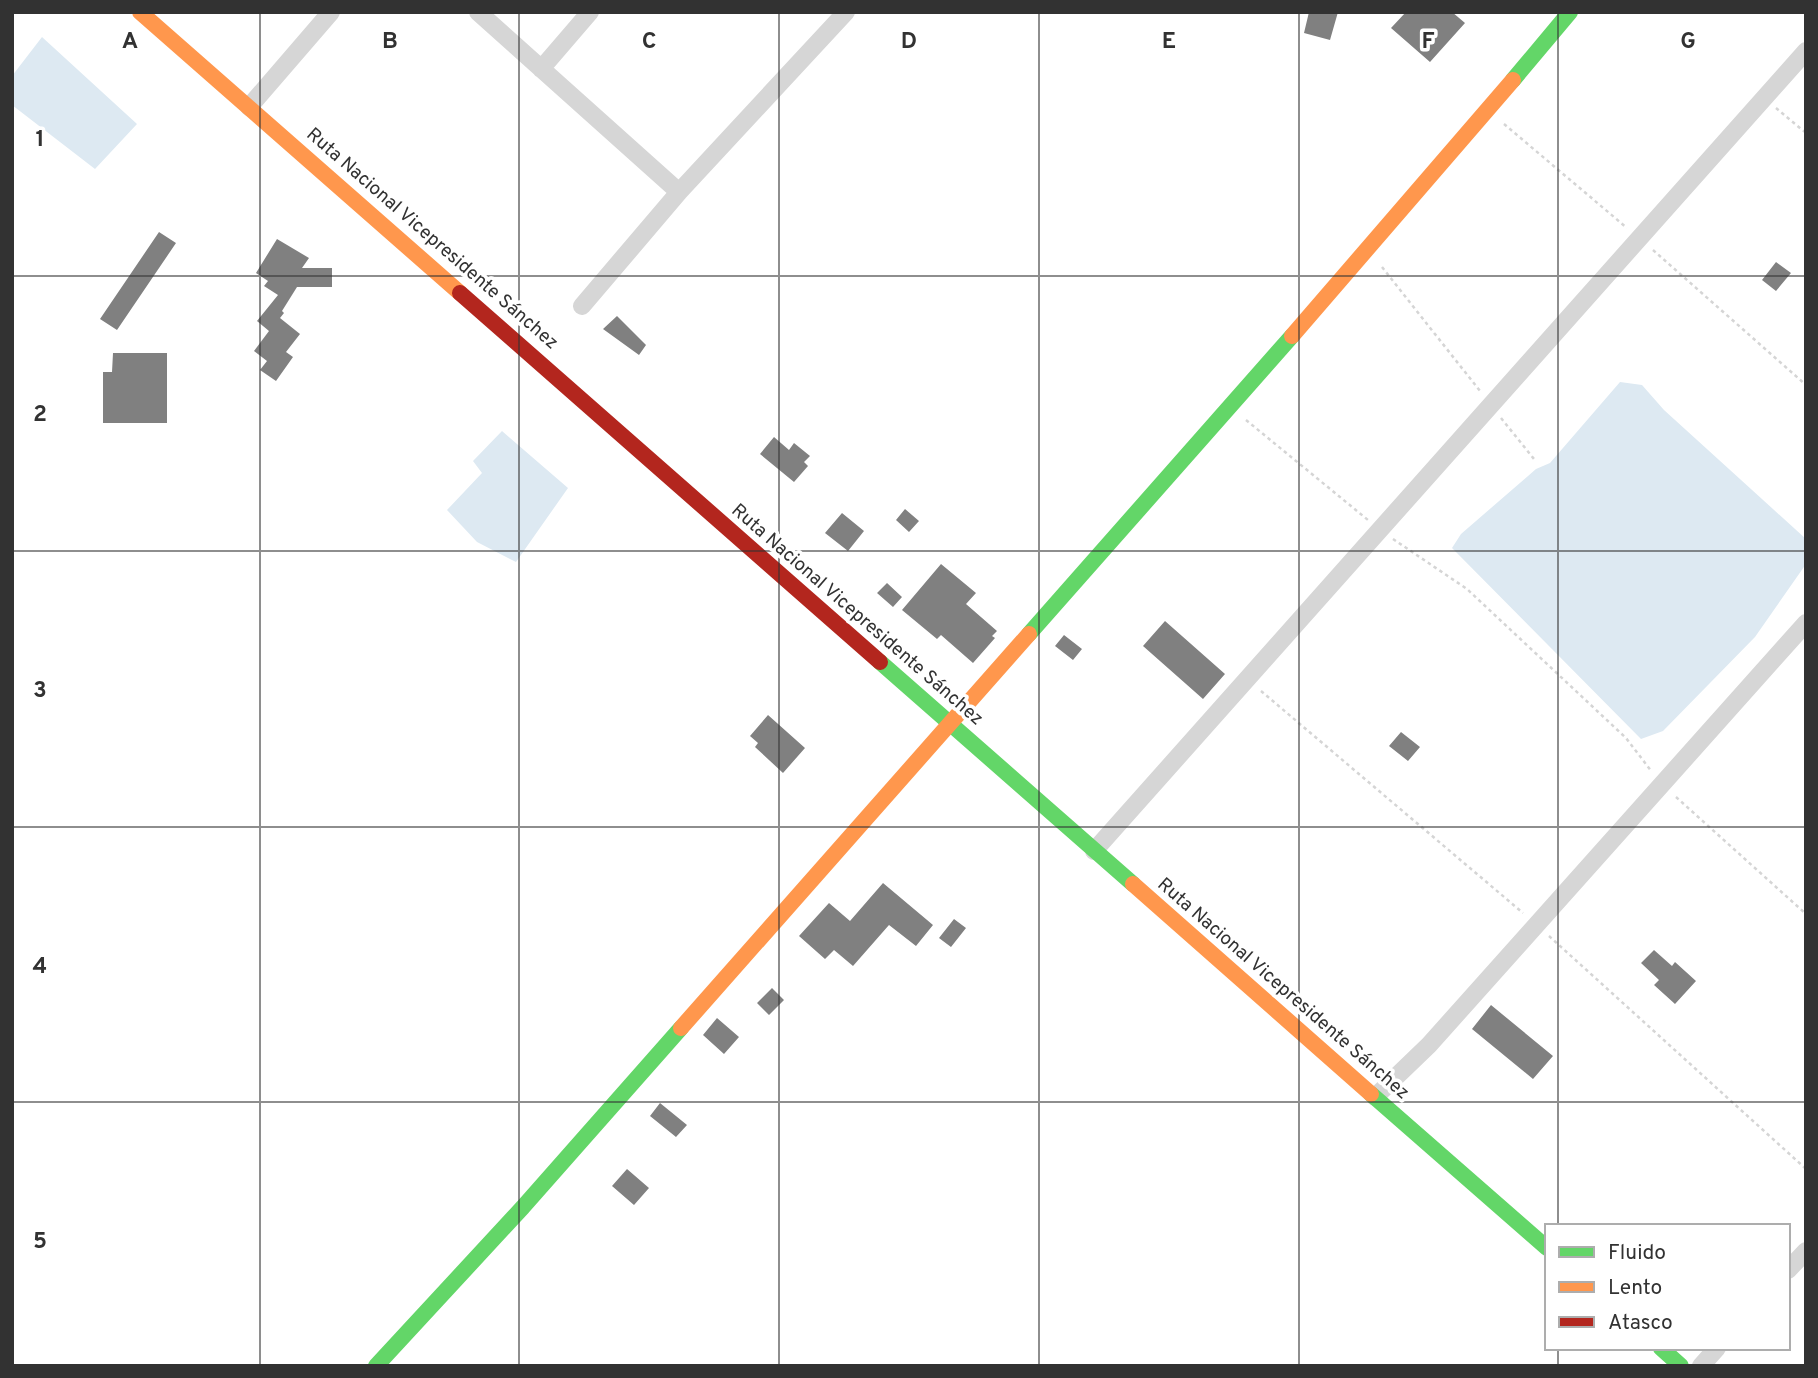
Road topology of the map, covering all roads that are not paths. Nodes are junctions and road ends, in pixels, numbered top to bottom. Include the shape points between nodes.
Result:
1 (140, 12) edge
2 (331, 12) edge
3 (478, 12) edge
4 (590, 12) edge
5 (846, 12) edge
6 (1570, 12) edge
7 (1806, 51) edge
8 (541, 69) junction
9 (249, 107) junction
10 (678, 192) junction
11 (582, 306) dead end
12 (1806, 623) edge
13 (949, 725) junction
14 (1094, 851) junction
15 (1374, 1097) junction
16 (1545, 1246) edge
17 (1806, 1251) edge
18 (1790, 1268) edge
19 (1663, 1350) edge
20 (1715, 1350) edge
21 (376, 1366) edge
22 (1681, 1366) edge
23 (1701, 1366) edge

1 - 9 street, Ruta Nacional Vicepresidente Sánchez
2 - 9 street
3 - 8 street
4 - 8 street
5 - 10 street
6 - 13 street via 1369,250
7 - 14 street
8 - 10 street
9 - 13 street, Ruta Nacional Vicepresidente Sánchez
10 - 11 street
12 - 15 street via 1429,1045
13 - 14 street, Ruta Nacional Vicepresidente Sánchez
13 - 21 street via 523,1207
14 - 15 street, Ruta Nacional Vicepresidente Sánchez
15 - 16 street, Ruta Nacional Vicepresidente Sánchez
17 - 18 street
19 - 22 street
20 - 23 street

